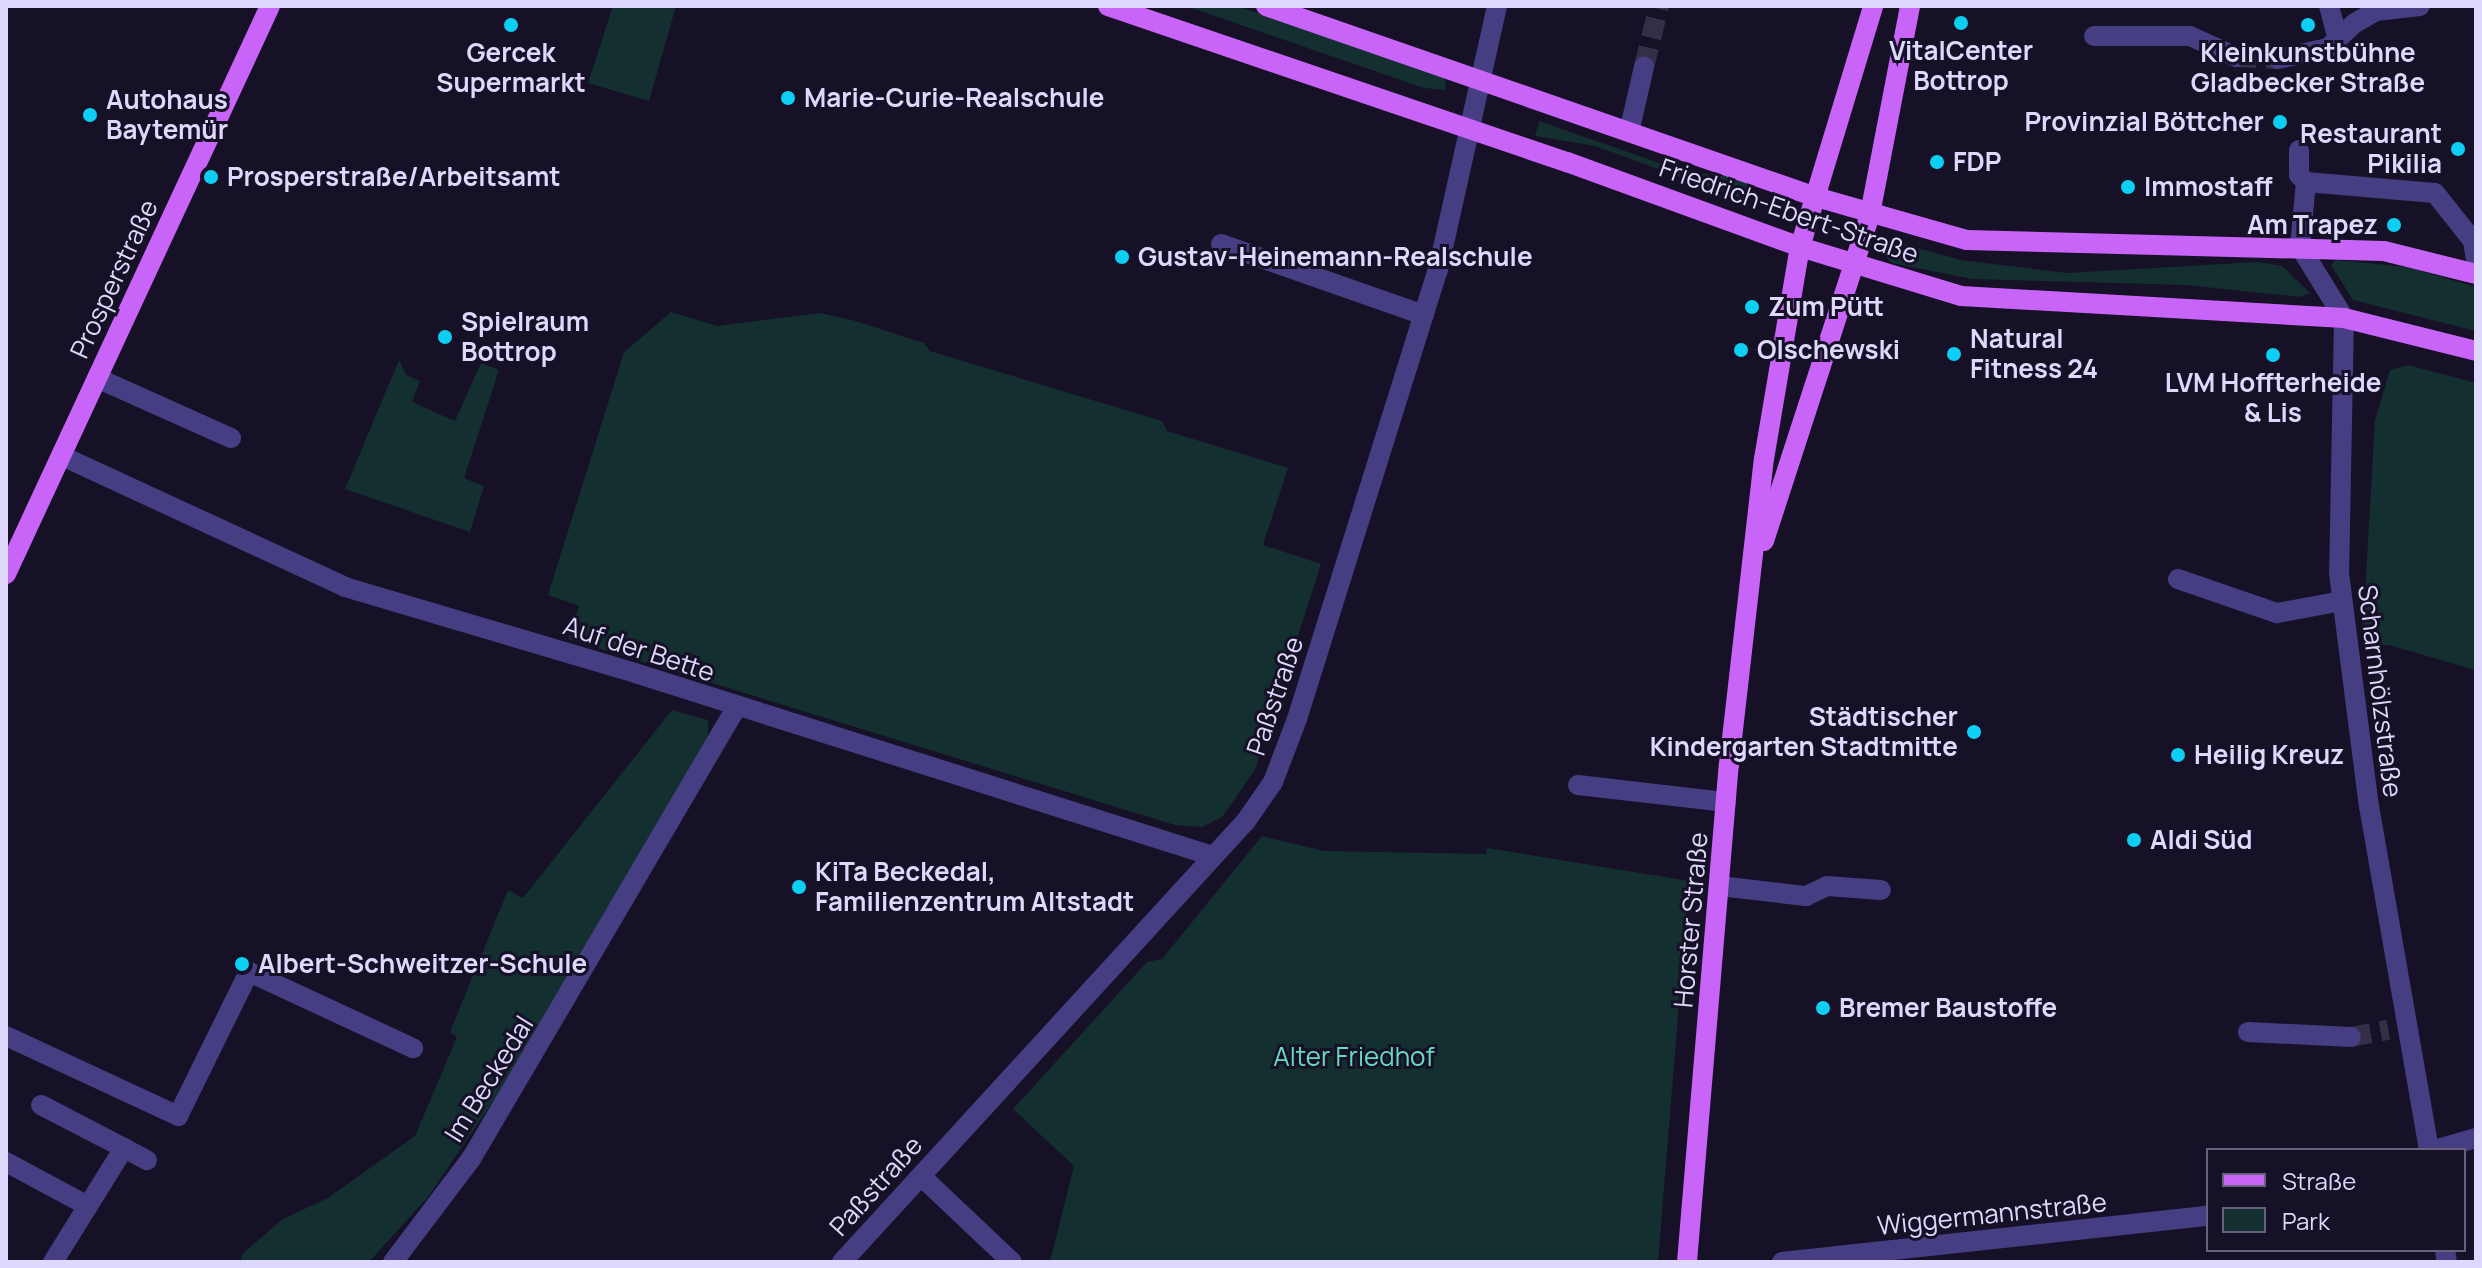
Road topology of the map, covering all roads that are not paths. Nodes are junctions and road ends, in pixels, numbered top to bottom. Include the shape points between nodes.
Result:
1 (270, 6) edge
2 (1108, 6) edge
3 (1266, 6) edge
4 (1497, 6) edge
5 (1873, 6) edge
6 (1910, 6) edge
7 (2329, 6) edge
8 (2420, 6) edge
9 (1311, 13) edge
10 (2094, 36) dead end
11 (2338, 40) junction
12 (2236, 57) tunnel mouth
13 (2278, 59) tunnel mouth
14 (1644, 67) tunnel mouth
15 (1481, 77) junction
16 (1470, 128) junction
17 (1630, 128) junction
18 (2299, 150) dead end
19 (2306, 182) junction
20 (1816, 197) junction
21 (1870, 214) junction
22 (1221, 244) dead end
23 (1800, 247) junction
24 (2300, 247) junction
25 (2476, 260) edge
26 (1854, 265) junction
27 (2476, 274) edge
28 (1424, 315) junction
29 (2344, 318) junction
30 (2476, 351) edge
31 (97, 378) junction
32 (231, 438) dead end
33 (62, 456) junction
34 (6, 574) edge
35 (2178, 579) dead end
36 (1749, 583) junction
37 (2342, 601) junction
38 (736, 708) junction
39 (1578, 785) dead end
40 (1726, 802) junction
41 (1213, 856) junction
42 (1719, 886) junction
43 (1881, 890) dead end
44 (2248, 1032) dead end
45 (6, 1036) edge
46 (2351, 1037) tunnel mouth
47 (413, 1048) dead end
48 (41, 1105) dead end
49 (2476, 1138) edge
50 (124, 1148) junction
51 (2431, 1148) edge
52 (2439, 1148) edge
53 (147, 1160) dead end
54 (6, 1162) edge
55 (921, 1176) junction
56 (88, 1206) junction
57 (2206, 1216) edge
58 (53, 1262) edge
59 (393, 1262) edge
60 (842, 1262) edge
61 (1012, 1262) edge
62 (1687, 1262) edge
63 (1782, 1262) edge

1 - 31 main road, Prosperstraße
2 - 16 main road, Friedrich-Ebert-Straße
3 - 9 main road, Friedrich-Ebert-Straße
4 - 15 street, Paßstraße
5 - 20 main road, Horster Straße
6 - 21 main road, Horster Straße
7 - 11 street
8 - 11 street via 2376,11
9 - 15 main road, Friedrich-Ebert-Straße
10 - 12 street via 2190,36
11 - 13 street via 2328,48
14 - 17 street
15 - 16 street, Paßstraße
15 - 17 main road, Friedrich-Ebert-Straße
16 - 23 main road, Friedrich-Ebert-Straße
16 - 28 street, Paßstraße
17 - 20 main road, Friedrich-Ebert-Straße
18 - 19 street via 2299,175
19 - 24 street
19 - 25 street via 2446,192 2473,241
20 - 21 main road, Friedrich-Ebert-Straße
20 - 23 main road, Horster Straße
21 - 24 main road, Friedrich-Ebert-Straße via 1967,240
21 - 26 main road, Horster Straße
22 - 28 street
23 - 26 main road, Friedrich-Ebert-Straße
23 - 36 main road, Horster Straße
24 - 27 main road, Friedrich-Ebert-Straße via 2395,253
24 - 29 street
26 - 29 main road, Friedrich-Ebert-Straße via 1961,296
26 - 36 main road, Horster Straße
28 - 41 street, Paßstraße via 1293,732 1260,802
29 - 30 main road, Friedrich-Ebert-Straße
29 - 37 street, Scharnhölzstraße
31 - 32 street
31 - 33 main road, Prosperstraße
33 - 34 main road, Prosperstraße
33 - 38 street, Auf der Bette via 345,587
35 - 37 street via 2277,613
36 - 40 main road, Horster Straße
37 - 51 street, Scharnhölzstraße via 2397,1027
38 - 41 street, Auf der Bette
38 - 59 street, Im Beckedal via 471,1159
39 - 40 street
40 - 42 main road, Horster Straße
41 - 55 street, Paßstraße
42 - 43 street via 1806,896 1827,886
42 - 62 main road, Horster Straße
44 - 46 street
45 - 47 street via 178,1116 249,972
48 - 50 street
49 - 52 street
50 - 53 street
50 - 56 street
54 - 56 street
55 - 60 street, Paßstraße
55 - 61 street
56 - 58 street
57 - 63 street, Wiggermannstraße

